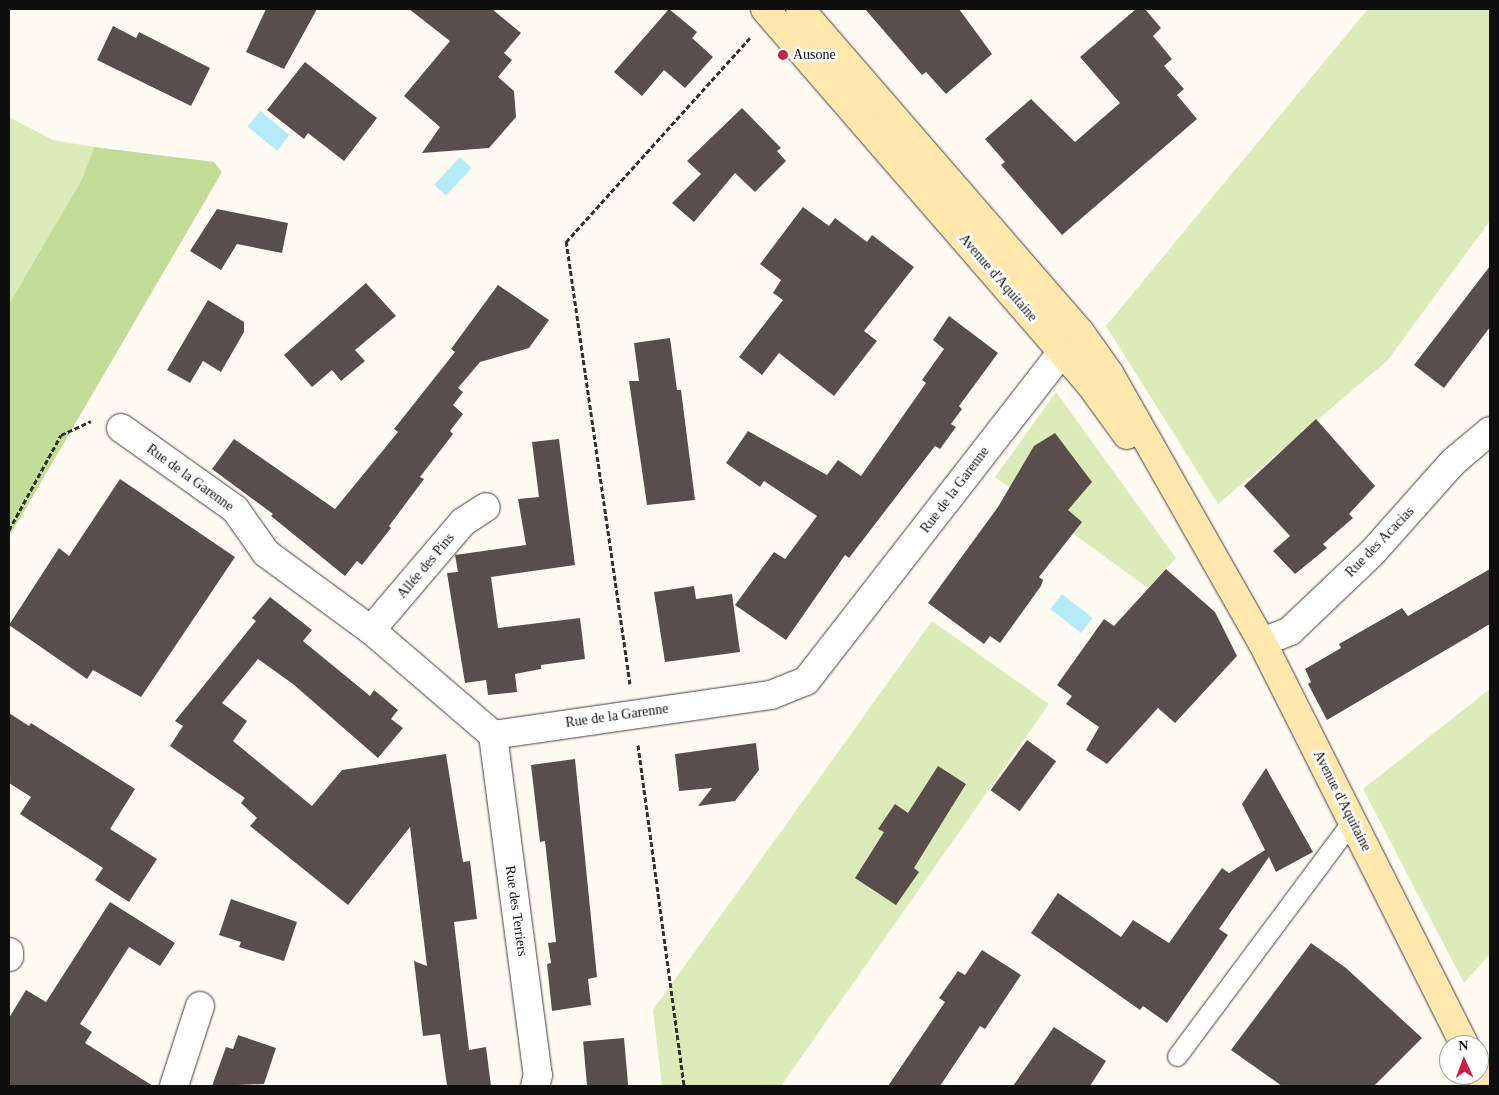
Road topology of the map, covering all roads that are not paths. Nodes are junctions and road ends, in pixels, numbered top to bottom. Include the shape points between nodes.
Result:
1 (800, 9) edge
2 (768, 12) edge
3 (1080, 332) junction
4 (1062, 352) junction
5 (121, 428) road end
6 (1490, 431) edge
7 (486, 508) dead end
8 (1218, 559) junction
9 (371, 630) junction
10 (1262, 642) junction
11 (492, 735) junction
12 (1352, 821) junction
13 (9, 952) edge
14 (9, 957) edge
15 (200, 1006) dead end
16 (1460, 1035) edge
17 (1177, 1056) dead end
18 (174, 1086) edge
19 (535, 1086) edge

1 - 3 street, Avenue d'Aquitaine
2 - 4 street, Avenue d'Aquitaine
3 - 4 street
3 - 8 street, Avenue d'Aquitaine via 1109,373
4 - 8 street, Avenue d'Aquitaine via 1090,384
4 - 11 street, Rue de la Garenne via 806,681 771,695
5 - 9 street, Rue de la Garenne via 235,509 266,553
6 - 10 street, Rue des Acacias via 1454,462 1372,553 1290,631
7 - 9 street, Allée des Pins via 463,522
8 - 10 street, Avenue d'Aquitaine
9 - 11 street, Rue de la Garenne
10 - 12 street, Avenue d'Aquitaine
11 - 19 street, Rue des Terriers via 537,1066
12 - 16 street, Avenue d'Aquitaine
12 - 17 lane
13 - 14 street
15 - 18 street

